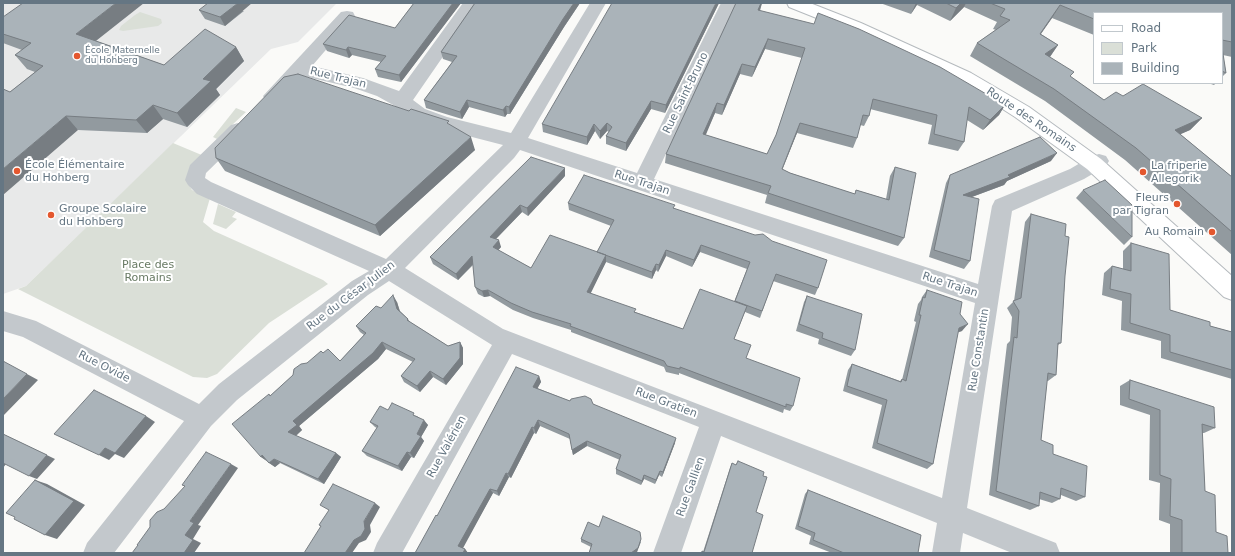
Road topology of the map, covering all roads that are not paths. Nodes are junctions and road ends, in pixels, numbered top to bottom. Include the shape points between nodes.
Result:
1 (472, 3) edge
2 (598, 3) edge
3 (729, 3) edge
4 (795, 3) edge
5 (347, 16) edge
6 (299, 68) junction
7 (402, 101) junction
8 (516, 141) junction
9 (1096, 163) junction
10 (642, 183) junction
11 (388, 270) junction
12 (1232, 290) edge
13 (987, 298) junction
14 (4, 323) edge
15 (507, 341) junction
16 (202, 418) junction
17 (714, 421) junction
18 (952, 517) junction
19 (97, 553) edge
20 (387, 553) edge
21 (667, 553) edge
22 (946, 553) edge
23 (1046, 553) edge

1 - 7 street
2 - 8 street, Rue du César Julien
3 - 10 street, Rue Saint-Bruno
4 - 9 main road, Route des Romains via 856,27 965,77
5 - 6 street
6 - 7 street, Rue Trajan via 357,82
6 - 11 street via 197,170 195,180 204,188
7 - 8 street, Rue Trajan via 418,114
8 - 10 street, Rue Trajan
8 - 11 street, Rue du César Julien via 507,153
9 - 12 main road, Route des Romains
9 - 13 street, Rue Constantin via 1077,174 1002,206
10 - 13 street, Rue Trajan
11 - 15 street, Rue Gratien
11 - 16 street, Rue du César Julien via 360,288 228,392
13 - 18 street, Rue Constantin
14 - 16 street, Rue Ovide via 28,328
15 - 17 street, Rue Gratien
15 - 20 street, Rue Valérien
16 - 19 street, Rue du César Julien
17 - 18 street, Rue Gratien
17 - 21 street, Rue Gallien
18 - 22 street, Rue Constantin
18 - 23 street, Rue Gratien

